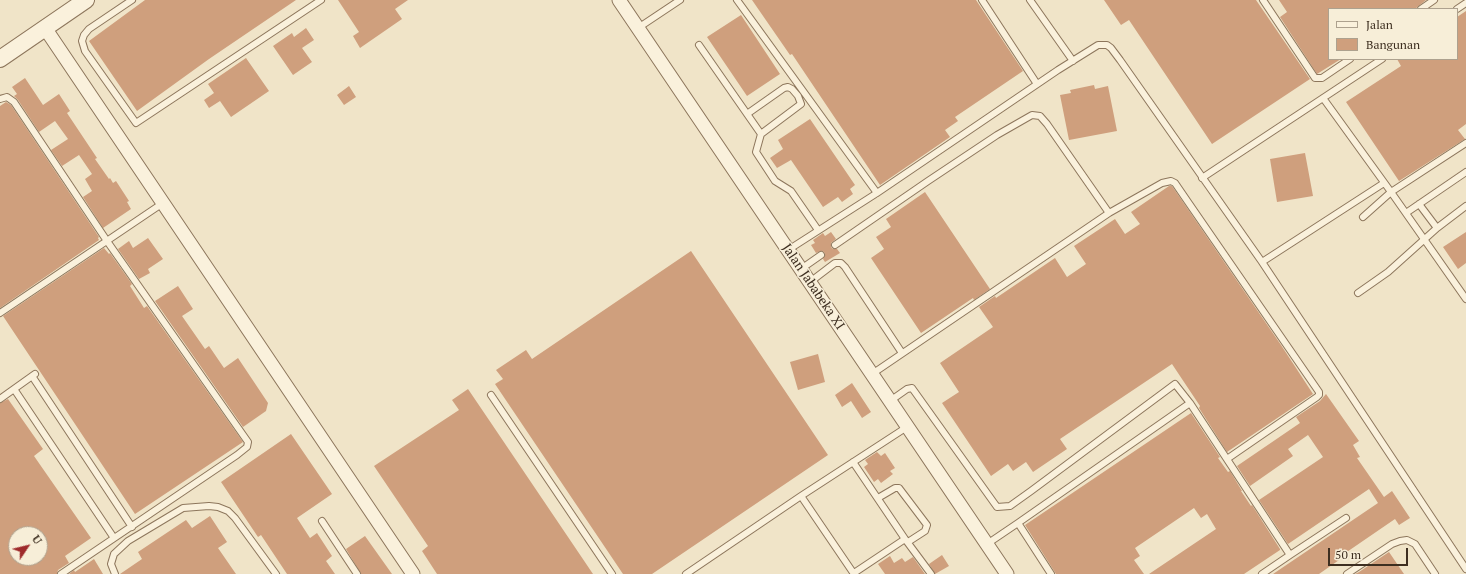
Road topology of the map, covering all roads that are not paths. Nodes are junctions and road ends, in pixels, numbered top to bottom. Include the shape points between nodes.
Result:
1 (86, 0) edge
2 (132, 0) edge
3 (321, 0) edge
4 (619, 0) edge
5 (680, 0) edge
6 (737, 0) edge
7 (982, 0) edge
8 (1030, 0) edge
9 (1263, 0) edge
10 (1434, 0) edge
11 (1422, 8) edge
12 (45, 28) junction
13 (638, 28) junction
14 (699, 45) dead end
15 (0, 59) edge
16 (1349, 60) edge
17 (1380, 60) edge
18 (1073, 61) junction
19 (1037, 84) junction
20 (1323, 98) junction
21 (0, 99) edge
22 (747, 114) junction
23 (761, 134) junction
24 (1466, 143) edge
25 (1466, 172) edge
26 (1202, 178) junction
27 (1384, 183) junction
28 (1391, 192) junction
29 (877, 193) junction
30 (163, 202) junction
31 (1419, 204) junction
32 (1466, 206) edge
33 (1109, 213) junction
34 (1406, 213) junction
35 (1363, 217) dead end
36 (1437, 228) junction
37 (818, 230) junction
38 (1426, 240) junction
39 (107, 241) junction
40 (835, 245) dead end
41 (788, 250) junction
42 (821, 255) dead end
43 (1262, 262) junction
44 (800, 269) junction
45 (810, 282) junction
46 (1358, 293) dead end
47 (1466, 299) edge
48 (0, 313) edge
49 (902, 353) junction
50 (872, 374) junction
51 (14, 389) junction
52 (491, 395) dead end
53 (0, 399) edge
54 (890, 401) junction
55 (1190, 403) junction
56 (907, 427) junction
57 (1227, 459) junction
58 (853, 462) junction
59 (801, 496) junction
60 (878, 498) junction
61 (1346, 518) dead end
62 (322, 521) dead end
63 (1018, 524) junction
64 (132, 526) junction
65 (114, 538) junction
66 (906, 540) junction
67 (986, 544) junction
68 (1290, 554) junction
69 (1466, 569) edge
70 (61, 574) edge
71 (115, 574) edge
72 (276, 574) edge
73 (357, 574) edge
74 (414, 574) edge
75 (612, 574) edge
76 (686, 574) edge
77 (854, 574) edge
78 (931, 574) edge
79 (1007, 574) edge
80 (1051, 574) edge
81 (1262, 574) edge
82 (1347, 574) edge
83 (1435, 574) edge

1 - 12 street
2 - 3 lane via 89,29 82,41 85,51 136,122
4 - 13 street, Jalan Jababeka XI
5 - 13 lane
6 - 29 lane
7 - 19 lane
8 - 18 lane
9 - 16 lane via 1315,78 1322,78
10 - 11 lane
12 - 15 street
12 - 30 street
13 - 41 street, Jalan Jababeka XI
14 - 22 lane
17 - 20 lane
18 - 19 lane
18 - 26 lane via 1098,45 1107,45 1111,48
19 - 29 lane
20 - 26 lane
20 - 27 lane
21 - 39 lane via 7,97 14,102
22 - 23 lane
22 - 23 lane via 784,88 792,89 798,96 801,104
23 - 37 lane via 756,152 775,181 791,191
24 - 28 lane
25 - 31 lane
26 - 43 lane
27 - 28 lane
27 - 43 lane
28 - 34 lane
28 - 35 lane
29 - 37 lane
30 - 39 lane
30 - 74 street
31 - 34 lane
31 - 36 lane
32 - 36 lane
33 - 40 lane via 1047,124 1040,116 1032,115 997,135
33 - 49 lane
33 - 57 lane via 1162,183 1174,182 1319,392 1317,397
34 - 38 lane
36 - 38 lane
37 - 41 lane
38 - 46 lane
38 - 47 lane
39 - 48 lane
39 - 64 lane via 248,439 247,448
41 - 44 street, Jalan Jababeka XI
42 - 44 lane
43 - 69 lane
44 - 45 street, Jalan Jababeka XI
45 - 49 lane via 836,263 841,263
45 - 50 street, Jalan Jababeka XI
49 - 50 lane
50 - 54 street, Jalan Jababeka XI
51 - 53 lane
51 - 64 lane via 33,375
51 - 65 lane
52 - 75 lane
54 - 55 lane via 912,388 997,507 1010,506 1026,495 1174,384
54 - 56 street, Jalan Jababeka XI
55 - 57 lane
55 - 63 lane
56 - 58 lane
56 - 67 street, Jalan Jababeka XI
57 - 68 lane
58 - 59 lane
58 - 60 lane
59 - 76 lane
59 - 77 lane
60 - 66 lane
60 - 66 lane via 899,488 927,524 925,530
61 - 68 lane
62 - 73 lane
63 - 67 lane
63 - 80 lane
64 - 65 lane
65 - 70 lane
66 - 77 lane
66 - 78 lane
67 - 79 street, Jalan Jababeka XI
68 - 81 lane
71 - 72 lane via 111,564 114,554 128,541 183,508 209,506 228,511
82 - 83 lane via 1392,544 1407,540 1415,544

